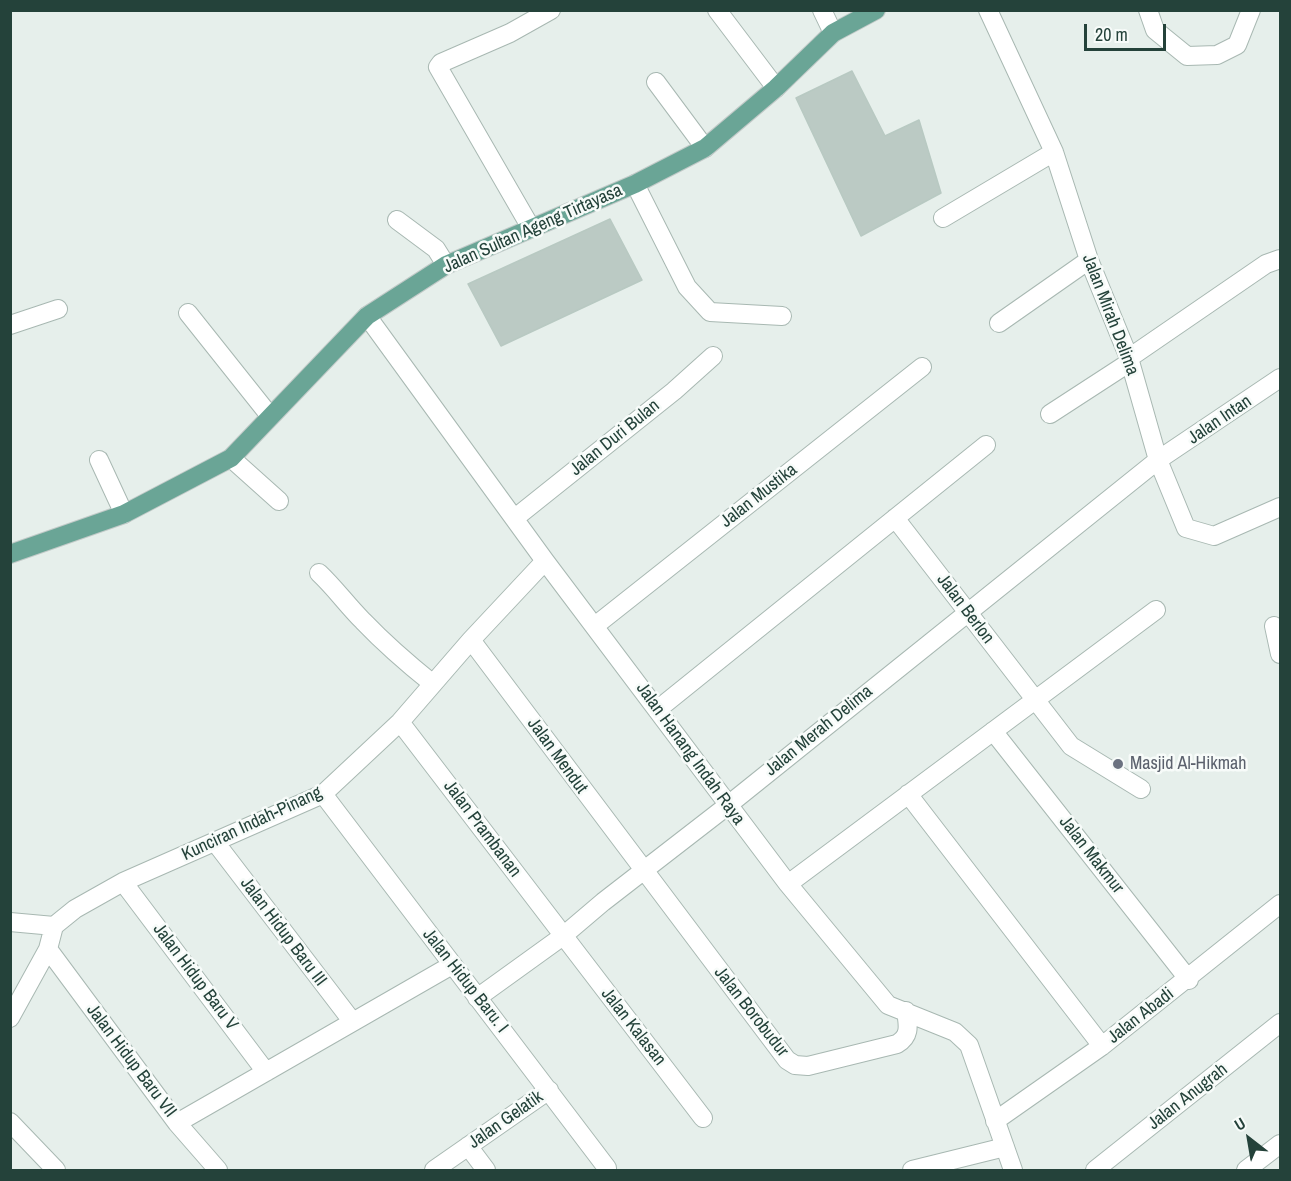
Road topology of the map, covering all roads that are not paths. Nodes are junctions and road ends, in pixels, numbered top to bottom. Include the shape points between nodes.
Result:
1 (551, 10) edge
2 (717, 10) edge
3 (822, 10) edge
4 (876, 10) edge
5 (988, 10) edge
6 (1148, 10) edge
7 (1251, 10) edge
8 (833, 33) junction
9 (656, 82) dead end
10 (776, 88) junction
11 (705, 148) junction
12 (1054, 152) junction
13 (635, 184) junction
14 (943, 218) dead end
15 (397, 220) dead end
16 (531, 228) junction
17 (1281, 259) edge
18 (1089, 260) junction
19 (446, 265) junction
20 (58, 309) dead end
21 (188, 312) dead end
22 (782, 316) dead end
23 (363, 320) junction
24 (999, 323) dead end
25 (10, 325) edge
26 (713, 356) dead end
27 (1129, 360) junction
28 (922, 367) dead end
29 (1281, 378) edge
30 (1050, 414) dead end
31 (270, 416) junction
32 (986, 445) dead end
33 (231, 458) junction
34 (99, 460) dead end
35 (1158, 460) junction
36 (279, 501) dead end
37 (1281, 507) edge
38 (124, 514) junction
39 (515, 518) junction
40 (895, 518) junction
41 (10, 554) edge
42 (545, 561) junction
43 (319, 573) dead end
44 (1156, 610) dead end
45 (968, 611) junction
46 (596, 625) junction
47 (1274, 626) dead end
48 (471, 640) junction
49 (1281, 654) edge
50 (433, 684) junction
51 (1034, 701) junction
52 (657, 710) junction
53 (400, 722) junction
54 (993, 731) junction
55 (1141, 789) dead end
56 (323, 794) junction
57 (908, 794) junction
58 (727, 806) junction
59 (215, 842) junction
60 (644, 871) junction
61 (123, 882) junction
62 (788, 884) junction
63 (1281, 903) edge
64 (10, 922) edge
65 (54, 926) junction
66 (563, 936) junction
67 (48, 949) junction
68 (452, 965) junction
69 (1189, 980) junction
70 (477, 998) junction
71 (906, 1011) junction
72 (10, 1018) edge
73 (352, 1021) junction
74 (1281, 1023) edge
75 (1102, 1046) junction
76 (266, 1072) junction
77 (549, 1090) junction
78 (703, 1118) dead end
79 (995, 1121) junction
80 (10, 1122) edge
81 (177, 1123) junction
82 (1281, 1144) edge
83 (468, 1146) junction
84 (1005, 1147) junction
85 (607, 1168) dead end
86 (56, 1170) edge
87 (218, 1170) edge
88 (434, 1170) edge
89 (486, 1170) edge
90 (912, 1170) edge
91 (1013, 1170) edge
92 (1095, 1170) edge
93 (1246, 1170) edge

1 - 16 street via 438,67
2 - 10 street
3 - 8 street
4 - 8 main road, Jalan Sultan Ageng Tirtayasa
5 - 12 street, Jalan Mirah Delima
6 - 7 street via 1155,30 1187,56 1217,55 1237,45
8 - 10 main road, Jalan Sultan Ageng Tirtayasa
9 - 11 street
10 - 11 main road, Jalan Sultan Ageng Tirtayasa
11 - 13 main road, Jalan Sultan Ageng Tirtayasa
12 - 14 street
12 - 18 street, Jalan Mirah Delima
13 - 16 main road, Jalan Sultan Ageng Tirtayasa
13 - 22 street via 687,287 710,312
15 - 19 street via 436,249
16 - 19 main road, Jalan Sultan Ageng Tirtayasa
17 - 27 street via 1266,264
18 - 24 street
18 - 27 street, Jalan Mirah Delima
19 - 23 main road, Jalan Sultan Ageng Tirtayasa
20 - 25 street
21 - 31 street
23 - 31 main road, Jalan Sultan Ageng Tirtayasa
23 - 39 street, Jalan Hanang Indah Raya
26 - 39 street, Jalan Duri Bulan
27 - 30 street
27 - 35 street, Jalan Mirah Delima
28 - 46 street, Jalan Mustika
29 - 35 street, Jalan Intan
31 - 33 main road, Jalan Sultan Ageng Tirtayasa
32 - 40 street
33 - 36 street
33 - 38 main road, Jalan Sultan Ageng Tirtayasa
34 - 38 street
35 - 37 street, Jalan Mirah Delima via 1186,528 1214,536
35 - 45 street, Jalan Merah Delima
38 - 41 main road, Jalan Sultan Ageng Tirtayasa
39 - 42 street, Jalan Hanang Indah Raya
40 - 45 street, Jalan Berlon
40 - 52 street
42 - 46 street, Jalan Hanang Indah Raya
42 - 48 street, Kunciran Indah-Pinang
43 - 50 street via 394,653
44 - 51 street
45 - 51 street, Jalan Berlon
45 - 58 street, Jalan Merah Delima
46 - 52 street, Jalan Hanang Indah Raya
47 - 49 street
48 - 50 street, Kunciran Indah-Pinang
48 - 60 street, Jalan Mendut
50 - 53 street, Kunciran Indah-Pinang
51 - 54 street
51 - 55 street, Jalan Berlon via 1071,746
52 - 58 street, Jalan Hanang Indah Raya
53 - 56 street, Kunciran Indah-Pinang
53 - 66 street, Jalan Prambanan
54 - 57 street
54 - 69 street, Jalan Makmur
56 - 59 street, Kunciran Indah-Pinang
56 - 68 street, Jalan Hidup Baru. I
57 - 62 street
57 - 75 street
58 - 60 street, Jalan Merah Delima
58 - 62 street, Jalan Hanang Indah Raya
59 - 61 street, Kunciran Indah-Pinang
59 - 73 street, Jalan Hidup Baru III
60 - 66 street, Jalan Merah Delima
60 - 71 street, Jalan Borobudur via 787,1060 795,1065 808,1066 897,1044 908,1032
61 - 65 street, Kunciran Indah-Pinang via 75,909
61 - 76 street, Jalan Hidup Baru V
62 - 71 street, Jalan Hanang Indah Raya via 888,1005
63 - 69 street, Jalan Abadi
64 - 65 street
65 - 67 street
66 - 70 street, Jalan Merah Delima
66 - 78 street, Jalan Kalasan
67 - 72 street
67 - 81 street, Jalan Hidup Baru VII
68 - 70 street, Jalan Hidup Baru. I
68 - 73 street
69 - 75 street, Jalan Abadi
70 - 77 street, Jalan Hidup Baru. I
71 - 79 street, Jalan Hanang Indah Raya via 955,1032 969,1045
73 - 76 street
74 - 92 street, Jalan Anugrah
75 - 79 street, Jalan Abadi
76 - 81 street
77 - 83 street, Jalan Gelatik
77 - 85 street, Jalan Hidup Baru. I
79 - 84 street, Jalan Hanang Indah Raya
80 - 86 street
81 - 87 street, Jalan Hidup Baru VII
82 - 93 street
83 - 88 street, Jalan Gelatik
83 - 89 street
84 - 90 street
84 - 91 street, Jalan Hanang Indah Raya

